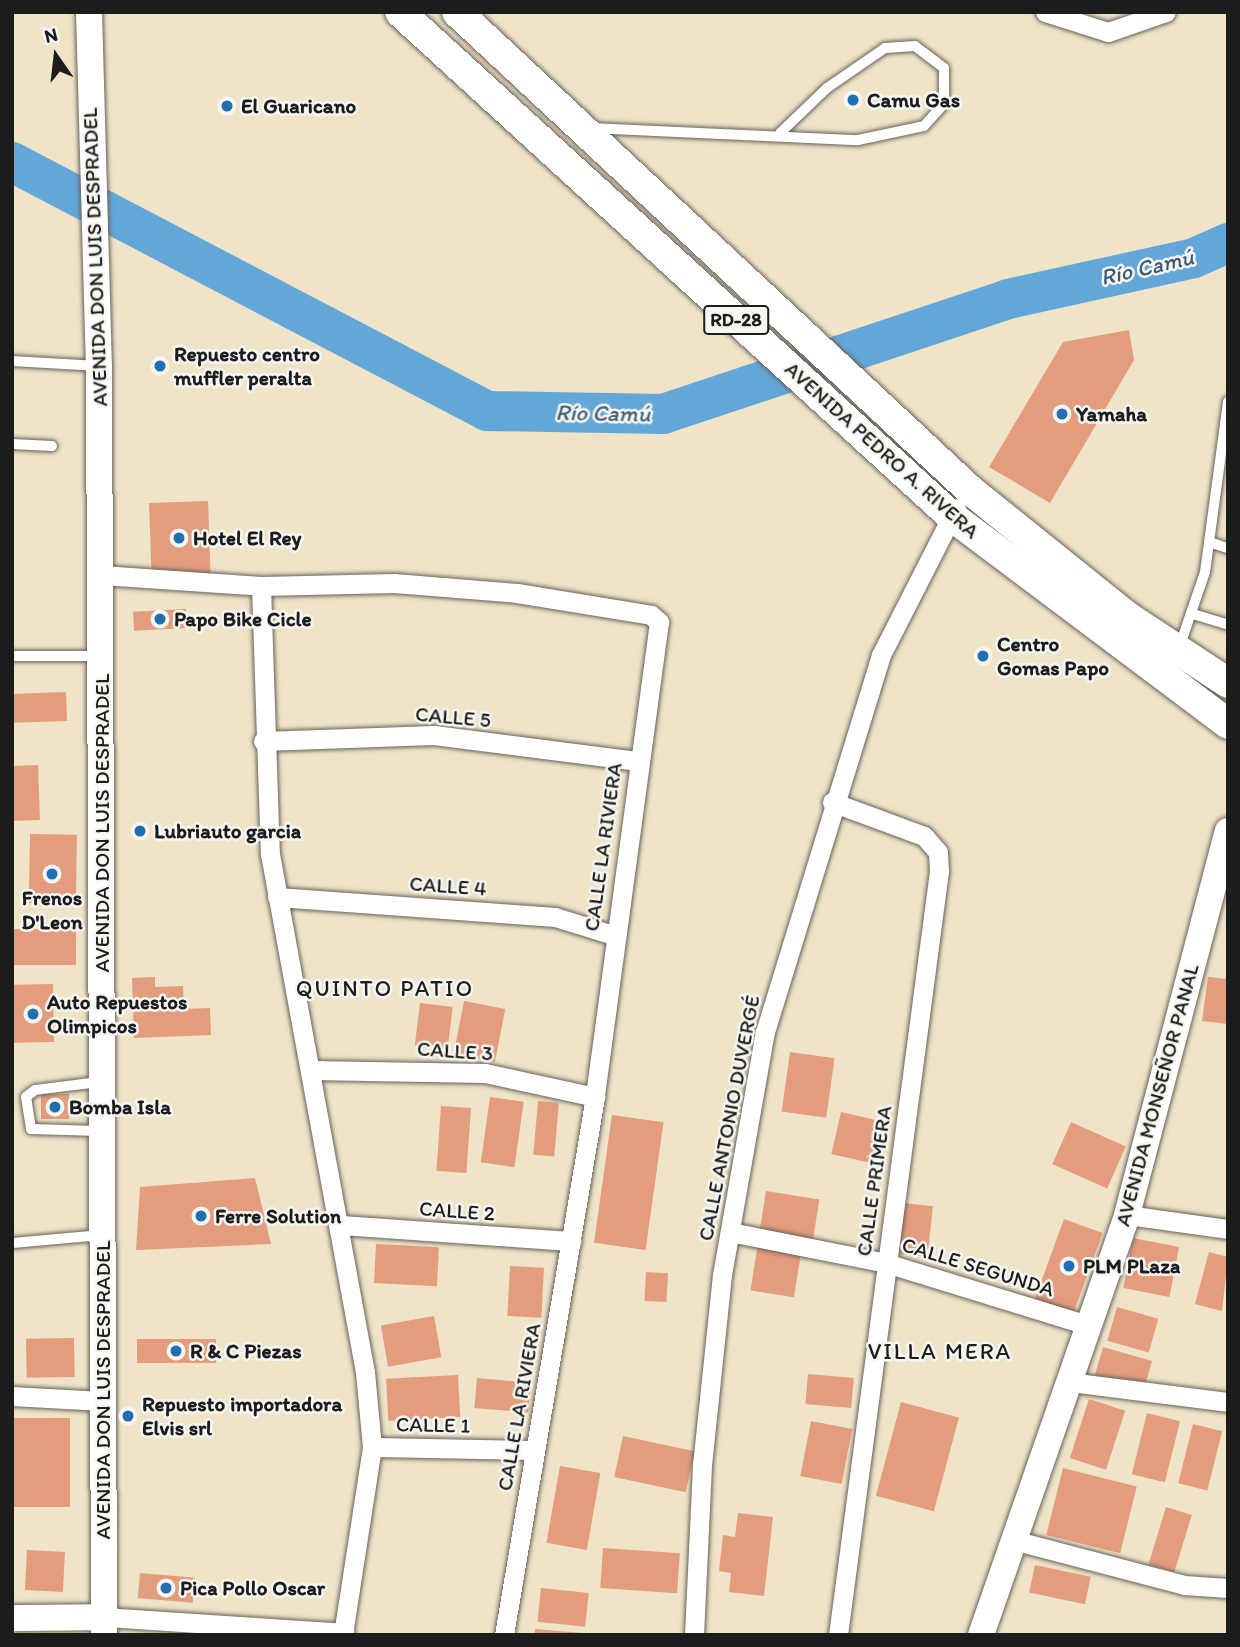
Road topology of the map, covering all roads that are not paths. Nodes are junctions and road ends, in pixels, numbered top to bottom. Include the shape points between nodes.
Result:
1 (89, 12) edge
2 (400, 12) edge
3 (457, 12) edge
4 (1045, 12) edge
5 (1166, 12) edge
6 (542, 92) junction
7 (516, 119) junction
8 (579, 127) junction
9 (780, 133) junction
10 (12, 361) edge
11 (99, 366) junction
12 (1228, 402) edge
13 (12, 444) edge
14 (52, 446) dead end
15 (909, 456) junction
16 (970, 490) junction
17 (950, 515) junction
18 (1209, 542) junction
19 (1228, 548) edge
20 (101, 575) junction
21 (261, 586) junction
22 (1193, 614) junction
23 (1228, 625) edge
24 (1178, 652) junction
25 (12, 656) edge
26 (101, 656) junction
27 (1157, 675) junction
28 (1228, 683) edge
29 (1228, 724) edge
30 (263, 741) junction
31 (638, 761) junction
32 (832, 802) junction
33 (1228, 831) edge
34 (277, 897) junction
35 (613, 935) junction
36 (310, 1070) junction
37 (103, 1082) junction
38 (595, 1097) junction
39 (103, 1132) junction
40 (1127, 1215) junction
41 (340, 1225) junction
42 (1228, 1229) edge
43 (730, 1232) junction
44 (102, 1235) junction
45 (571, 1241) junction
46 (12, 1243) edge
47 (886, 1263) junction
48 (1088, 1325) junction
49 (1070, 1382) junction
50 (12, 1396) edge
51 (102, 1401) junction
52 (1228, 1402) edge
53 (372, 1447) junction
54 (535, 1450) junction
55 (1013, 1541) junction
56 (1228, 1588) edge
57 (26, 1624) edge
58 (104, 1626) edge
59 (343, 1634) edge
60 (504, 1635) edge
61 (694, 1635) edge
62 (838, 1635) edge
63 (981, 1635) edge

1 - 11 main road, AVENIDA DON LUIS DESPRADEL
2 - 7 main road, AVENIDA PEDRO A. RIVERA / RD-28
3 - 6 main road, AVENIDA PEDRO A. RIVERA / RD-28
4 - 5 street via 1108,32
6 - 7 main road
6 - 8 main road, AVENIDA PEDRO A. RIVERA / RD-28
7 - 15 main road, AVENIDA PEDRO A. RIVERA / RD-28 via 574,174
8 - 9 lane
8 - 15 main road, AVENIDA PEDRO A. RIVERA / RD-28
9 - 9 lane via 858,140 924,127 944,104 944,68 915,46 885,48 827,88
10 - 11 lane
11 - 20 main road, AVENIDA DON LUIS DESPRADEL
12 - 18 lane
13 - 14 lane
15 - 16 main road, AVENIDA PEDRO A. RIVERA / RD-28
15 - 17 main road, AVENIDA PEDRO A. RIVERA / RD-28
16 - 17 street, CALLE ANTONIO DUVERGÉ
16 - 24 main road, AVENIDA PEDRO A. RIVERA / RD-28
17 - 27 main road, AVENIDA PEDRO A. RIVERA / RD-28
17 - 32 street, CALLE ANTONIO DUVERGÉ via 881,655
18 - 19 lane
18 - 22 lane
20 - 21 street, CALLE LA RIVIERA
20 - 26 main road, AVENIDA DON LUIS DESPRADEL
21 - 30 street
21 - 31 street, CALLE LA RIVIERA via 394,583 517,593 651,615 661,629
22 - 23 lane
22 - 24 lane
24 - 27 lane
24 - 28 main road, AVENIDA PEDRO A. RIVERA / RD-28
25 - 26 lane
26 - 37 main road, AVENIDA DON LUIS DESPRADEL
27 - 29 main road, AVENIDA PEDRO A. RIVERA / RD-28
30 - 31 street, CALLE 5 via 434,735
30 - 34 street
31 - 35 street, CALLE LA RIVIERA
32 - 43 street, CALLE ANTONIO DUVERGÉ via 765,1032
32 - 47 street, CALLE PRIMERA via 924,836 938,852
33 - 40 main road, AVENIDA MONSEÑOR PANAL
34 - 35 street, CALLE 4 via 555,917
34 - 36 street
35 - 38 street, CALLE LA RIVIERA
36 - 38 street, CALLE 3 via 485,1073
36 - 41 street
37 - 39 main road, AVENIDA DON LUIS DESPRADEL
37 - 39 lane via 35,1090 26,1097 31,1129
38 - 45 street, CALLE LA RIVIERA
39 - 44 main road, AVENIDA DON LUIS DESPRADEL
40 - 42 street
40 - 48 main road, AVENIDA MONSEÑOR PANAL
41 - 45 street, CALLE 2
41 - 53 street
43 - 47 street, CALLE SEGUNDA
43 - 61 street, CALLE ANTONIO DUVERGÉ via 702,1465
44 - 46 lane
44 - 51 main road, AVENIDA DON LUIS DESPRADEL
45 - 54 street, CALLE LA RIVIERA
47 - 48 street, CALLE SEGUNDA
47 - 62 street, CALLE PRIMERA
48 - 49 main road, AVENIDA MONSEÑOR PANAL
49 - 52 street
49 - 55 main road, AVENIDA MONSEÑOR PANAL
50 - 51 street
51 - 58 main road, AVENIDA DON LUIS DESPRADEL
53 - 54 street, CALLE 1
53 - 59 street
54 - 60 street, CALLE LA RIVIERA
55 - 56 street via 1184,1586
55 - 63 main road, AVENIDA MONSEÑOR PANAL
57 - 58 main road
58 - 59 street

